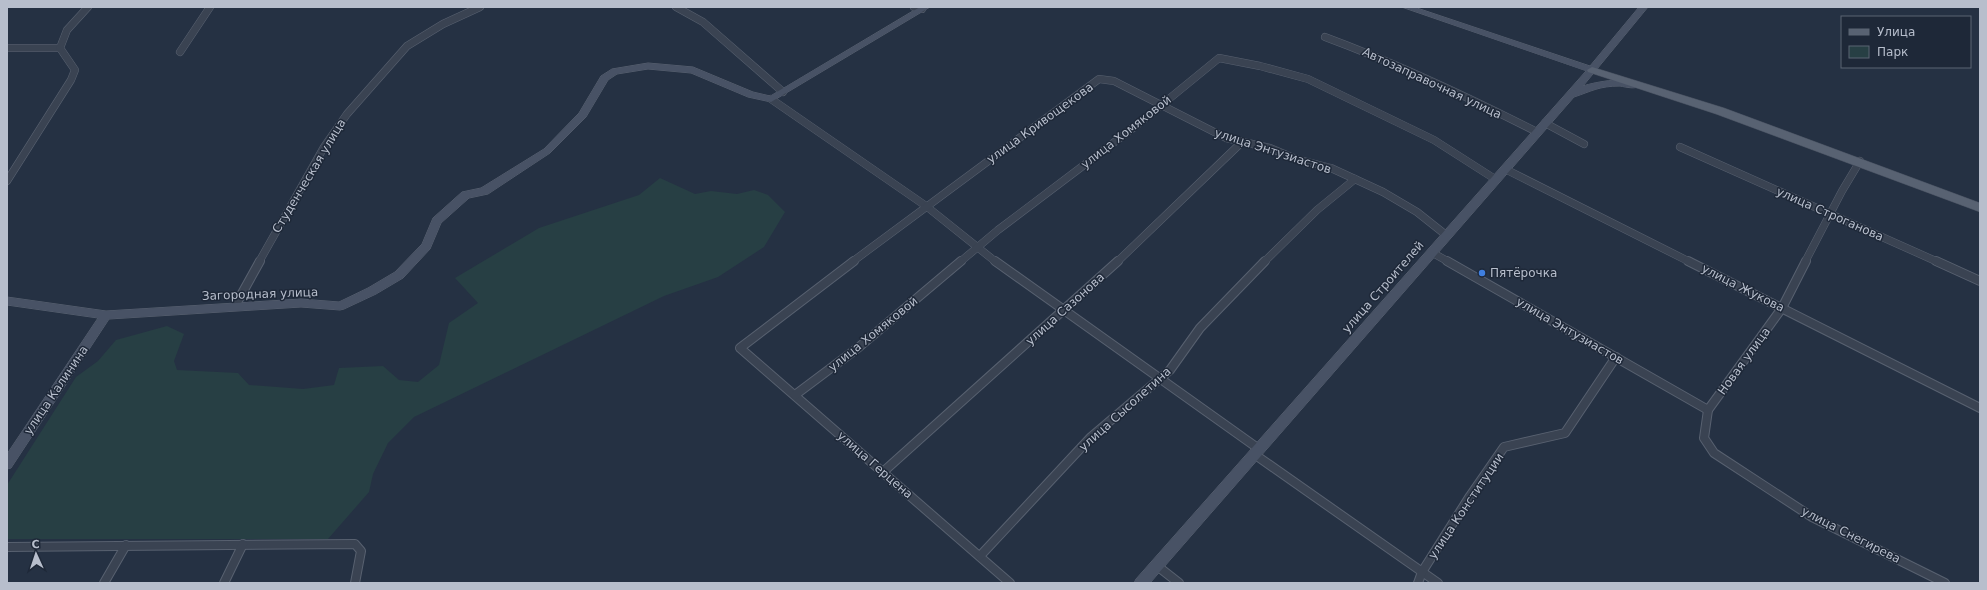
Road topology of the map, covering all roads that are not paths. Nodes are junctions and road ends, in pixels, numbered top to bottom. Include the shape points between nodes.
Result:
1 (88, 7) edge
2 (210, 7) edge
3 (480, 7) edge
4 (676, 7) edge
5 (1406, 7) edge
6 (1644, 7) edge
7 (921, 8) edge
8 (1325, 37) dead end
9 (7, 48) edge
10 (60, 48) junction
11 (180, 52) dead end
12 (1592, 70) junction
13 (1640, 85) junction
14 (783, 92) junction
15 (1568, 97) junction
16 (771, 99) junction
17 (1160, 106) junction
18 (1544, 123) junction
19 (1537, 132) junction
20 (1242, 142) junction
21 (1584, 144) dead end
22 (1680, 146) dead end
23 (1860, 161) junction
24 (1505, 169) junction
25 (1355, 179) junction
26 (1495, 179) junction
27 (7, 181) edge
28 (926, 206) junction
29 (1980, 208) edge
30 (1831, 214) junction
31 (1446, 235) junction
32 (977, 248) junction
33 (1432, 252) junction
34 (1980, 281) edge
35 (7, 301) edge
36 (235, 306) junction
37 (1782, 308) junction
38 (1063, 311) junction
39 (106, 316) junction
40 (740, 348) joint
41 (1616, 357) junction
42 (1160, 378) junction
43 (795, 395) junction
44 (1980, 408) edge
45 (1708, 410) junction
46 (1704, 438) joint
47 (1256, 452) junction
48 (7, 464) edge
49 (883, 472) junction
50 (243, 544) junction
51 (126, 545) junction
52 (7, 547) edge
53 (980, 556) junction
54 (1156, 565) junction
55 (1422, 572) junction
56 (104, 583) edge
57 (224, 583) edge
58 (355, 583) edge
59 (1010, 583) edge
60 (1141, 583) edge
61 (1179, 583) edge
62 (1418, 583) edge
63 (1438, 583) edge
64 (1945, 583) edge

1 - 10 street via 67,30
2 - 11 street
3 - 36 street, Студенческая улица via 443,24 407,46 347,114 309,173
4 - 14 street via 703,22
5 - 12 street
6 - 12 street, улица Строителей
7 - 14 street via 917,14 911,15
8 - 19 street, Автозаправочная улица via 1373,54
9 - 10 street
10 - 27 street via 75,70
12 - 13 main road
12 - 15 street, улица Строителей
13 - 15 street via 1602,84 1581,89
13 - 23 main road
14 - 16 street
15 - 18 street, улица Строителей
16 - 28 street, улица Конституции
16 - 36 street, Загородная улица via 751,95 693,70 648,66 615,70 604,78 583,115 547,151 484,191 466,195 448,210 437,221 426,246 399,275 340,306 301,303
17 - 20 street, улица Энтузиастов via 1226,138
17 - 26 street, улица Хомяковой via 1219,58 1260,66 1308,79 1365,106 1434,140
17 - 28 street, улица Кривощекова via 1114,82 1099,79
17 - 32 street, улица Хомяковой
18 - 19 street, улица Строителей
18 - 21 street
19 - 24 street, улица Строителей
20 - 25 street, улица Энтузиастов via 1270,148 1331,168
20 - 38 street, улица Сазонова via 1131,250
22 - 30 street, улица Строганова
23 - 29 main road
23 - 30 street, Новая улица
24 - 26 street, улица Строителей
24 - 37 street, улица Жукова
25 - 31 street, улица Энтузиастов via 1417,212
25 - 42 street, улица Сысолетина via 1317,210 1256,270 1200,328 1170,370
26 - 31 street, улица Строителей
28 - 32 street, улица Конституции
28 - 40 street, улица Кривощекова
30 - 34 street, улица Строганова
30 - 37 street, Новая улица
31 - 33 street, улица Строителей
32 - 38 street, улица Конституции
32 - 43 street, улица Хомяковой via 859,347
33 - 41 street, улица Энтузиастов
33 - 47 street, улица Строителей
35 - 39 street, Загородная улица
36 - 39 street, Загородная улица
37 - 44 street, улица Жукова
37 - 45 street, Новая улица
38 - 42 street, улица Конституции
38 - 49 street, улица Сазонова
39 - 48 street, улица Калинина
40 - 43 street, улица Герцена
41 - 45 street, улица Энтузиастов
41 - 55 street, улица Конституции via 1565,434 1504,447
42 - 47 street, улица Конституции
42 - 53 street, улица Сысолетина via 1091,437
43 - 49 street, улица Герцена
45 - 46 street, Новая улица
46 - 64 street, улица Снегирева via 1714,453 1812,517
47 - 54 street, улица Строителей
47 - 55 street, улица Конституции
49 - 53 street, улица Герцена
50 - 51 street
50 - 57 street
50 - 58 street via 355,544 361,551
51 - 52 street
51 - 56 street
53 - 59 street, улица Герцена
54 - 60 street, улица Строителей
54 - 61 street
55 - 62 street
55 - 63 street, улица Конституции

